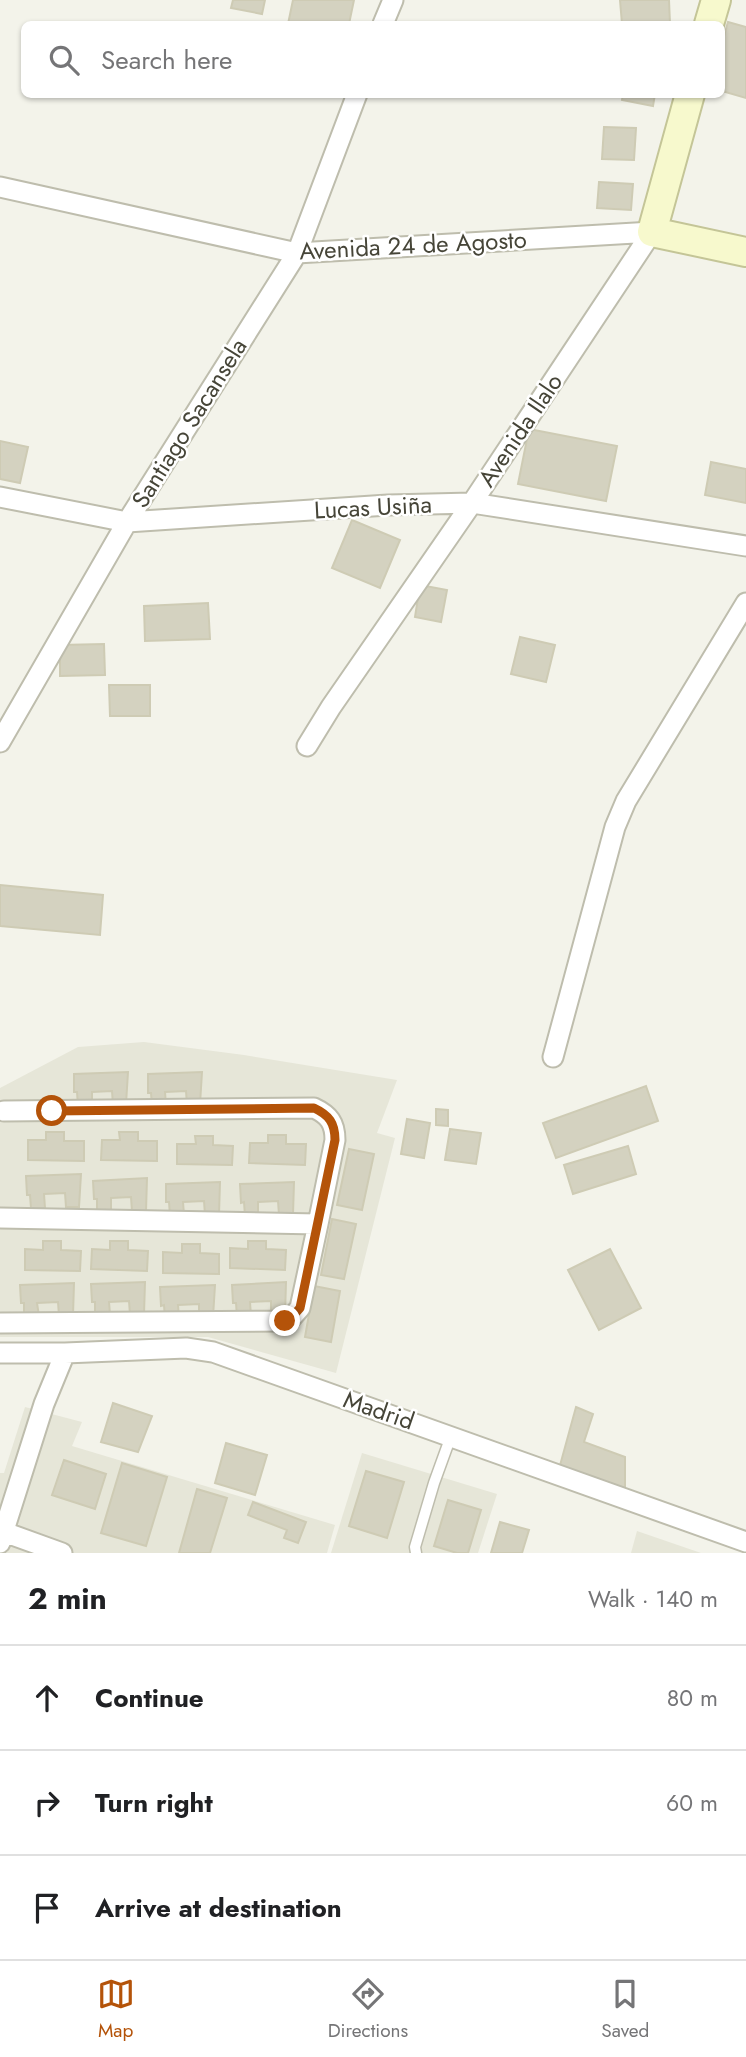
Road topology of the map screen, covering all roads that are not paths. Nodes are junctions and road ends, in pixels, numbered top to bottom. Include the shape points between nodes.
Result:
1 (393, 0) edge
2 (716, 0) edge
3 (384, 21) edge
4 (710, 21) edge
5 (355, 98) edge
6 (689, 98) edge
7 (0, 187) edge
8 (652, 232) junction
9 (746, 252) edge
10 (297, 253) junction
11 (0, 497) edge
12 (472, 503) junction
13 (127, 522) junction
14 (746, 546) edge
15 (746, 603) edge
16 (0, 742) edge
17 (307, 746) dead end
18 (553, 1058) dead end
19 (1, 1118) edge
20 (0, 1218) edge
21 (318, 1224) junction
22 (0, 1322) edge
23 (0, 1353) edge
24 (65, 1353) junction
25 (451, 1436) junction
26 (2, 1538) edge
27 (746, 1542) edge
28 (62, 1553) edge
29 (416, 1553) edge

1 - 3 street
2 - 4 street
5 - 10 street, Santiago Sacansela
6 - 8 street, Avenida Ilalo
7 - 10 street, Avenida 24 de Agosto
8 - 9 street, Avenida 24 de Agosto
8 - 10 street, Avenida 24 de Agosto
8 - 12 street, Avenida Ilalo
10 - 13 street, Santiago Sacansela
11 - 13 street, Lucas Usiña
12 - 13 street, Lucas Usiña
12 - 14 street, Lucas Usiña
12 - 17 street, Avenida Ilalo
13 - 16 street, Santiago Sacansela
15 - 18 street via 626,801
19 - 21 street via 314,1108 324,1113 335,1130
20 - 21 street
21 - 22 street via 300,1308 285,1321
23 - 24 street, Madrid
24 - 25 street, Madrid via 175,1348 213,1352
24 - 26 street
25 - 27 street, Madrid
25 - 29 lane
26 - 28 street

